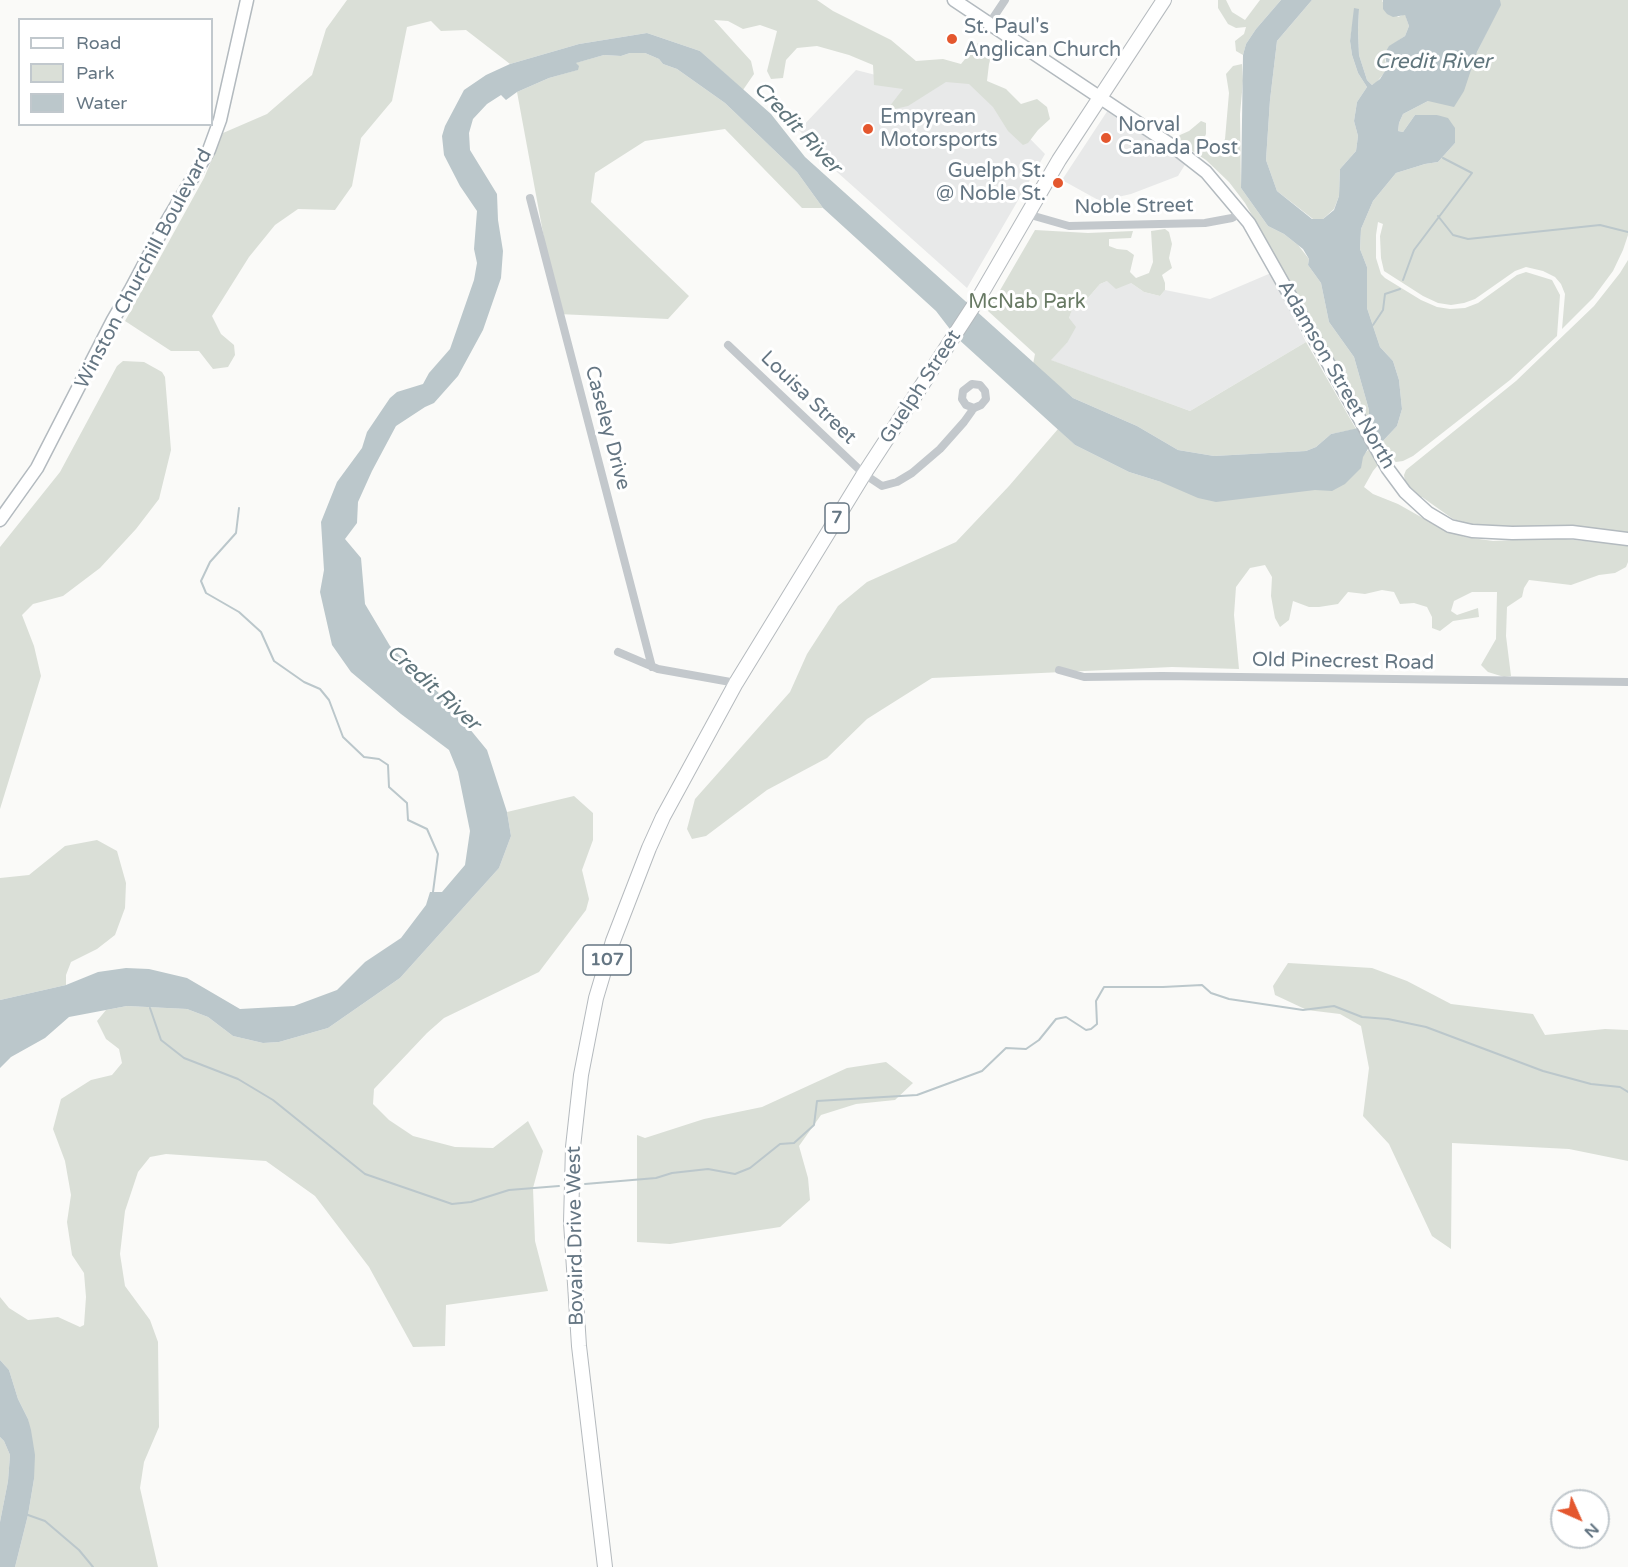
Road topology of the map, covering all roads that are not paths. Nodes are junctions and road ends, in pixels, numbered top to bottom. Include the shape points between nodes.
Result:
1 (247, 0) edge
2 (954, 0) edge
3 (1005, 0) edge
4 (1164, 0) edge
5 (989, 24) junction
6 (1100, 97) junction
7 (530, 198) dead end
8 (1241, 213) junction
9 (1027, 214) junction
10 (728, 345) dead end
11 (974, 408) dead end
12 (864, 474) junction
13 (0, 520) edge
14 (1628, 539) edge
15 (618, 652) dead end
16 (652, 667) junction
17 (1059, 670) dead end
18 (1628, 682) edge
19 (736, 683) junction
20 (679, 784) joint
21 (605, 1567) edge

1 - 13 main road, Winston Churchill Boulevard via 220,120 209,150 112,320 37,468
2 - 5 main road, Adamson Street North
3 - 5 street
4 - 6 main road, Guelph Street / 7
5 - 6 main road, Adamson Street North
6 - 8 main road, Adamson Street North via 1186,155
6 - 9 main road, Guelph Street / 7
7 - 16 street, Caseley Drive
8 - 9 street, Noble Street via 1205,223 1069,226
8 - 14 main road, Adamson Street North via 1380,455 1416,504 1450,526 1481,532 1572,532
9 - 12 main road, Guelph Street / 7 via 950,345
10 - 12 street, Louisa Street
11 - 12 street via 940,449 897,482 882,486
12 - 19 main road, Guelph Street / 7
15 - 16 street
16 - 19 street
17 - 18 street, Old Pinecrest Road via 1084,677
19 - 20 main road, Bovaird Drive West / 7
20 - 21 main road, Bovaird Drive West / 107 via 649,848 596,998 574,1137 574,1288

